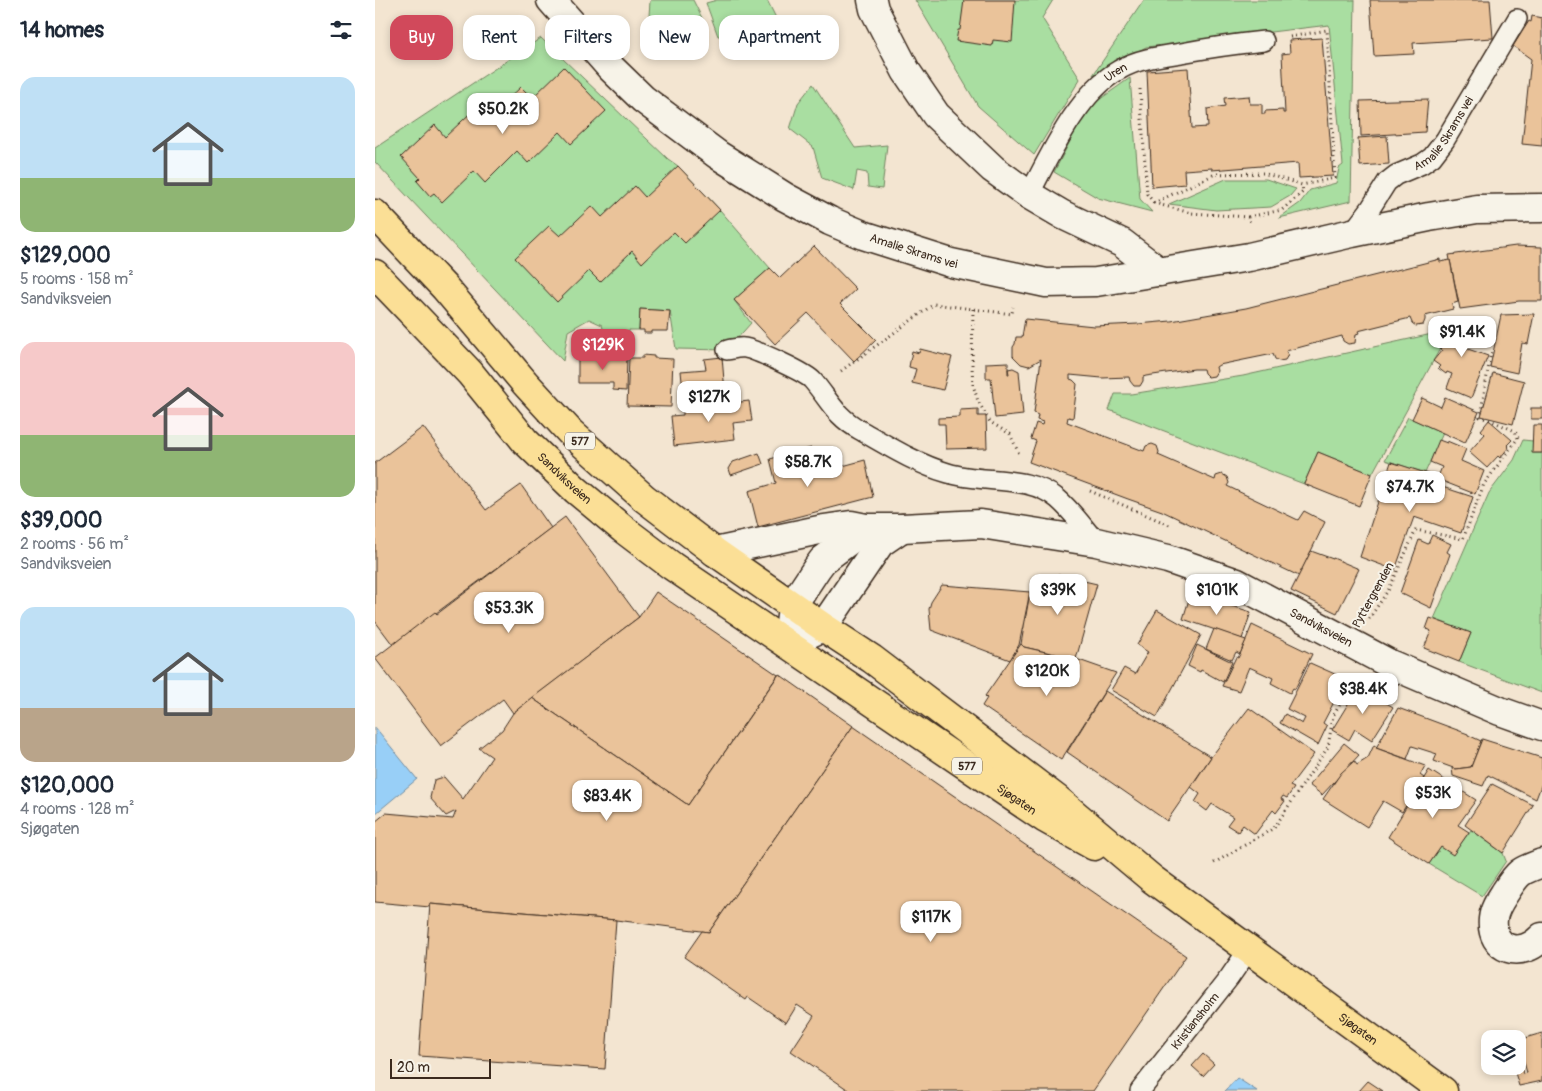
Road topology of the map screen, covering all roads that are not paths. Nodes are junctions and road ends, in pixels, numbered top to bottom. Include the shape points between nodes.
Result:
1 (551, 0) edge
2 (871, 0) edge
3 (1517, 19) dead end
4 (1264, 41) road end
5 (1029, 195) junction
6 (1542, 208) edge
7 (375, 214) edge
8 (1352, 232) junction
9 (1160, 272) junction
10 (375, 274) edge
11 (727, 350) dead end
12 (866, 528) junction
13 (902, 528) junction
14 (1096, 542) junction
15 (715, 552) junction
16 (792, 606) junction
17 (823, 627) junction
18 (788, 644) junction
19 (1542, 726) edge
20 (1542, 863) edge
21 (1152, 879) junction
22 (1542, 937) edge
23 (1249, 949) junction
24 (1140, 1091) edge
25 (1443, 1091) edge

1 - 9 street, Amalie Skrams vei via 643,99 718,155 829,221 951,263 1046,283 1096,282
2 - 5 street via 906,71 936,115 993,168
3 - 8 lane, Amalie Skrams vei via 1432,157 1387,182
4 - 5 lane, Uren via 1171,54 1119,70 1099,85 1080,106
5 - 9 street via 1122,243
6 - 8 street, Amalie Skrams vei via 1477,209
7 - 15 main road, 577 via 445,288 570,432 644,498
8 - 9 street, Amalie Skrams vei via 1260,254
10 - 18 main road, Sandviksveien / 577 via 470,374 525,441 576,490 672,566
11 - 14 lane via 747,348 801,372 812,380 840,417 917,461 949,473 1039,488 1058,499
12 - 13 street, Sandviksveien
12 - 15 street, Sandviksveien via 824,529
12 - 16 street via 823,560
13 - 14 street, Sandviksveien via 981,524
13 - 17 street via 880,543
14 - 19 street, Sandviksveien via 1168,559 1237,583 1392,665
15 - 16 main road, 577
16 - 17 main road, 577
16 - 18 street
17 - 18 street
17 - 21 main road, Sjøgaten / 577 via 872,659 1058,800
18 - 21 main road, Sjøgaten / 577 via 1044,818
20 - 22 street via 1522,870 1499,902 1493,929 1507,948 1522,950
21 - 23 main road, Sjøgaten / 577
23 - 24 lane, Kristiansholm
23 - 25 main road, Sjøgaten / 577

